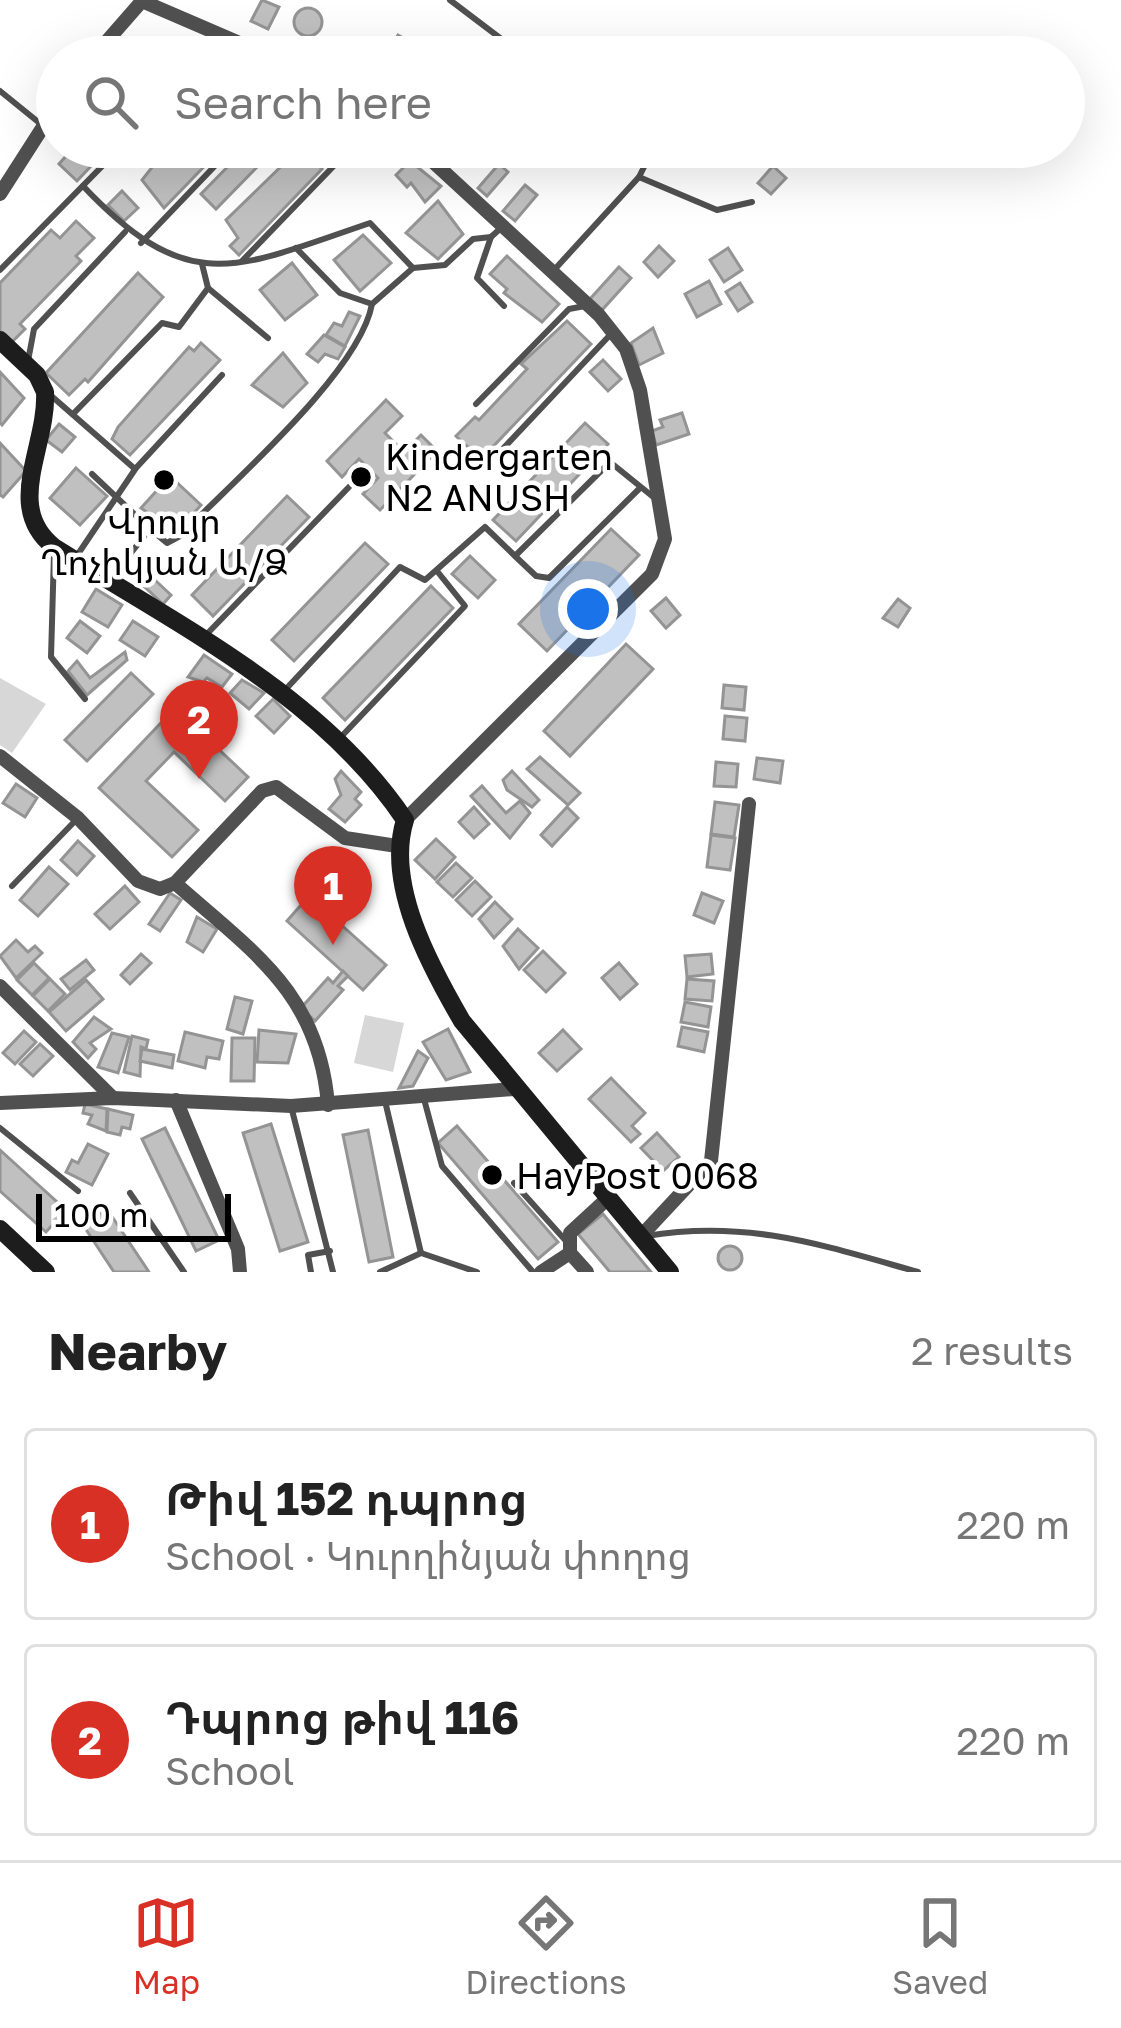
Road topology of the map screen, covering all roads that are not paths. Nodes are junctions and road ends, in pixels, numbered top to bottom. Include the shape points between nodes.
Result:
1 (450, 0) edge
2 (111, 36) edge
3 (226, 36) edge
4 (497, 36) edge
5 (0, 92) edge
6 (36, 120) edge
7 (36, 135) edge
8 (101, 168) edge
9 (213, 168) edge
10 (332, 168) edge
11 (440, 168) edge
12 (643, 168) edge
13 (639, 177) junction
14 (83, 186) junction
15 (0, 194) edge
16 (752, 202) dead end
17 (503, 226) junction
18 (126, 231) junction
19 (491, 237) junction
20 (141, 243) junction
21 (296, 248) junction
22 (202, 264) junction
23 (239, 264) junction
24 (412, 268) junction
25 (0, 270) edge
26 (553, 272) junction
27 (208, 288) junction
28 (372, 304) junction
29 (589, 305) junction
30 (504, 306) dead end
31 (613, 332) junction
32 (268, 338) dead end
33 (0, 340) edge
34 (26, 364) junction
35 (222, 375) dead end
36 (43, 388) junction
37 (476, 404) dead end
38 (73, 414) junction
39 (497, 455) dead end
40 (135, 470) junction
41 (92, 474) dead end
42 (349, 487) dead end
43 (640, 488) junction
44 (116, 498) junction
45 (660, 502) junction
46 (150, 529) junction
47 (54, 548) junction
48 (515, 556) junction
49 (74, 560) junction
50 (437, 571) junction
51 (108, 581) junction
52 (202, 640) junction
53 (282, 694) junction
54 (85, 699) dead end
55 (337, 742) junction
56 (0, 756) edge
57 (749, 804) dead end
58 (78, 818) junction
59 (405, 820) junction
60 (397, 846) junction
61 (175, 883) junction
62 (12, 886) dead end
63 (0, 986) edge
64 (514, 1089) junction
65 (113, 1098) junction
66 (424, 1099) junction
67 (176, 1100) junction
68 (385, 1101) junction
69 (0, 1103) edge
70 (328, 1105) junction
71 (291, 1106) junction
72 (0, 1128) edge
73 (514, 1183) dead end
74 (79, 1191) dead end
75 (130, 1193) dead end
76 (608, 1198) junction
77 (0, 1229) edge
78 (640, 1237) junction
79 (568, 1246) junction
80 (330, 1251) junction
81 (421, 1253) junction
82 (46, 1272) edge
83 (184, 1272) edge
84 (240, 1272) edge
85 (311, 1272) edge
86 (333, 1272) edge
87 (380, 1272) edge
88 (476, 1272) edge
89 (537, 1272) edge
90 (587, 1272) edge
91 (670, 1272) edge
92 (918, 1272) edge

1 - 4 lane
2 - 3 street via 142,1
5 - 6 lane
7 - 15 street
8 - 14 lane
9 - 20 lane
10 - 23 lane
11 - 17 street
12 - 13 lane
13 - 16 lane via 717,210
13 - 26 lane
14 - 18 lane
14 - 25 lane
17 - 19 lane
17 - 26 street
18 - 20 lane
18 - 34 lane via 34,328
19 - 24 lane via 473,239 445,265
19 - 30 lane via 477,278
20 - 22 lane
21 - 23 lane
21 - 24 lane via 370,224
21 - 28 lane via 340,293
22 - 23 lane
22 - 27 lane
24 - 28 lane
26 - 29 street
27 - 32 lane
27 - 38 lane via 179,327 162,323
28 - 46 lane via 368,328 334,376 180,536 167,543
29 - 31 street
29 - 37 lane via 569,309
31 - 39 lane
31 - 45 street via 640,390
33 - 34 street
34 - 36 street
35 - 40 lane
36 - 38 lane
36 - 47 street via 28,505 32,526
38 - 40 lane
40 - 44 lane
41 - 44 lane
42 - 52 lane
43 - 45 lane
43 - 48 lane via 549,578
43 - 48 lane via 616,463 602,466
44 - 46 lane
44 - 49 lane
45 - 59 street via 665,539 652,574
46 - 51 lane
47 - 49 street
47 - 54 lane via 47,641
48 - 50 lane via 485,527
49 - 51 street
50 - 53 lane via 425,580 400,567
50 - 55 lane via 465,606
51 - 52 street
52 - 53 street
53 - 55 street
55 - 59 street
56 - 58 street
57 - 78 street via 711,1161
58 - 61 street via 148,888
58 - 62 lane
59 - 60 street
60 - 61 street via 344,838 276,787 262,791
60 - 64 street via 435,974
61 - 70 street via 294,998 320,1045
63 - 65 street
64 - 66 street
64 - 76 street
65 - 67 street
65 - 69 street
66 - 68 street
66 - 89 lane via 442,1166
67 - 71 street
67 - 84 street via 238,1249
68 - 70 street
68 - 81 lane
70 - 71 street
71 - 80 lane
72 - 74 lane
73 - 79 lane
75 - 83 lane
76 - 78 street
76 - 79 street
77 - 82 street
78 - 91 street
78 - 92 lane via 701,1226 764,1230
79 - 89 street
79 - 90 street
80 - 85 lane via 308,1255
80 - 86 lane
81 - 87 lane
81 - 88 lane

